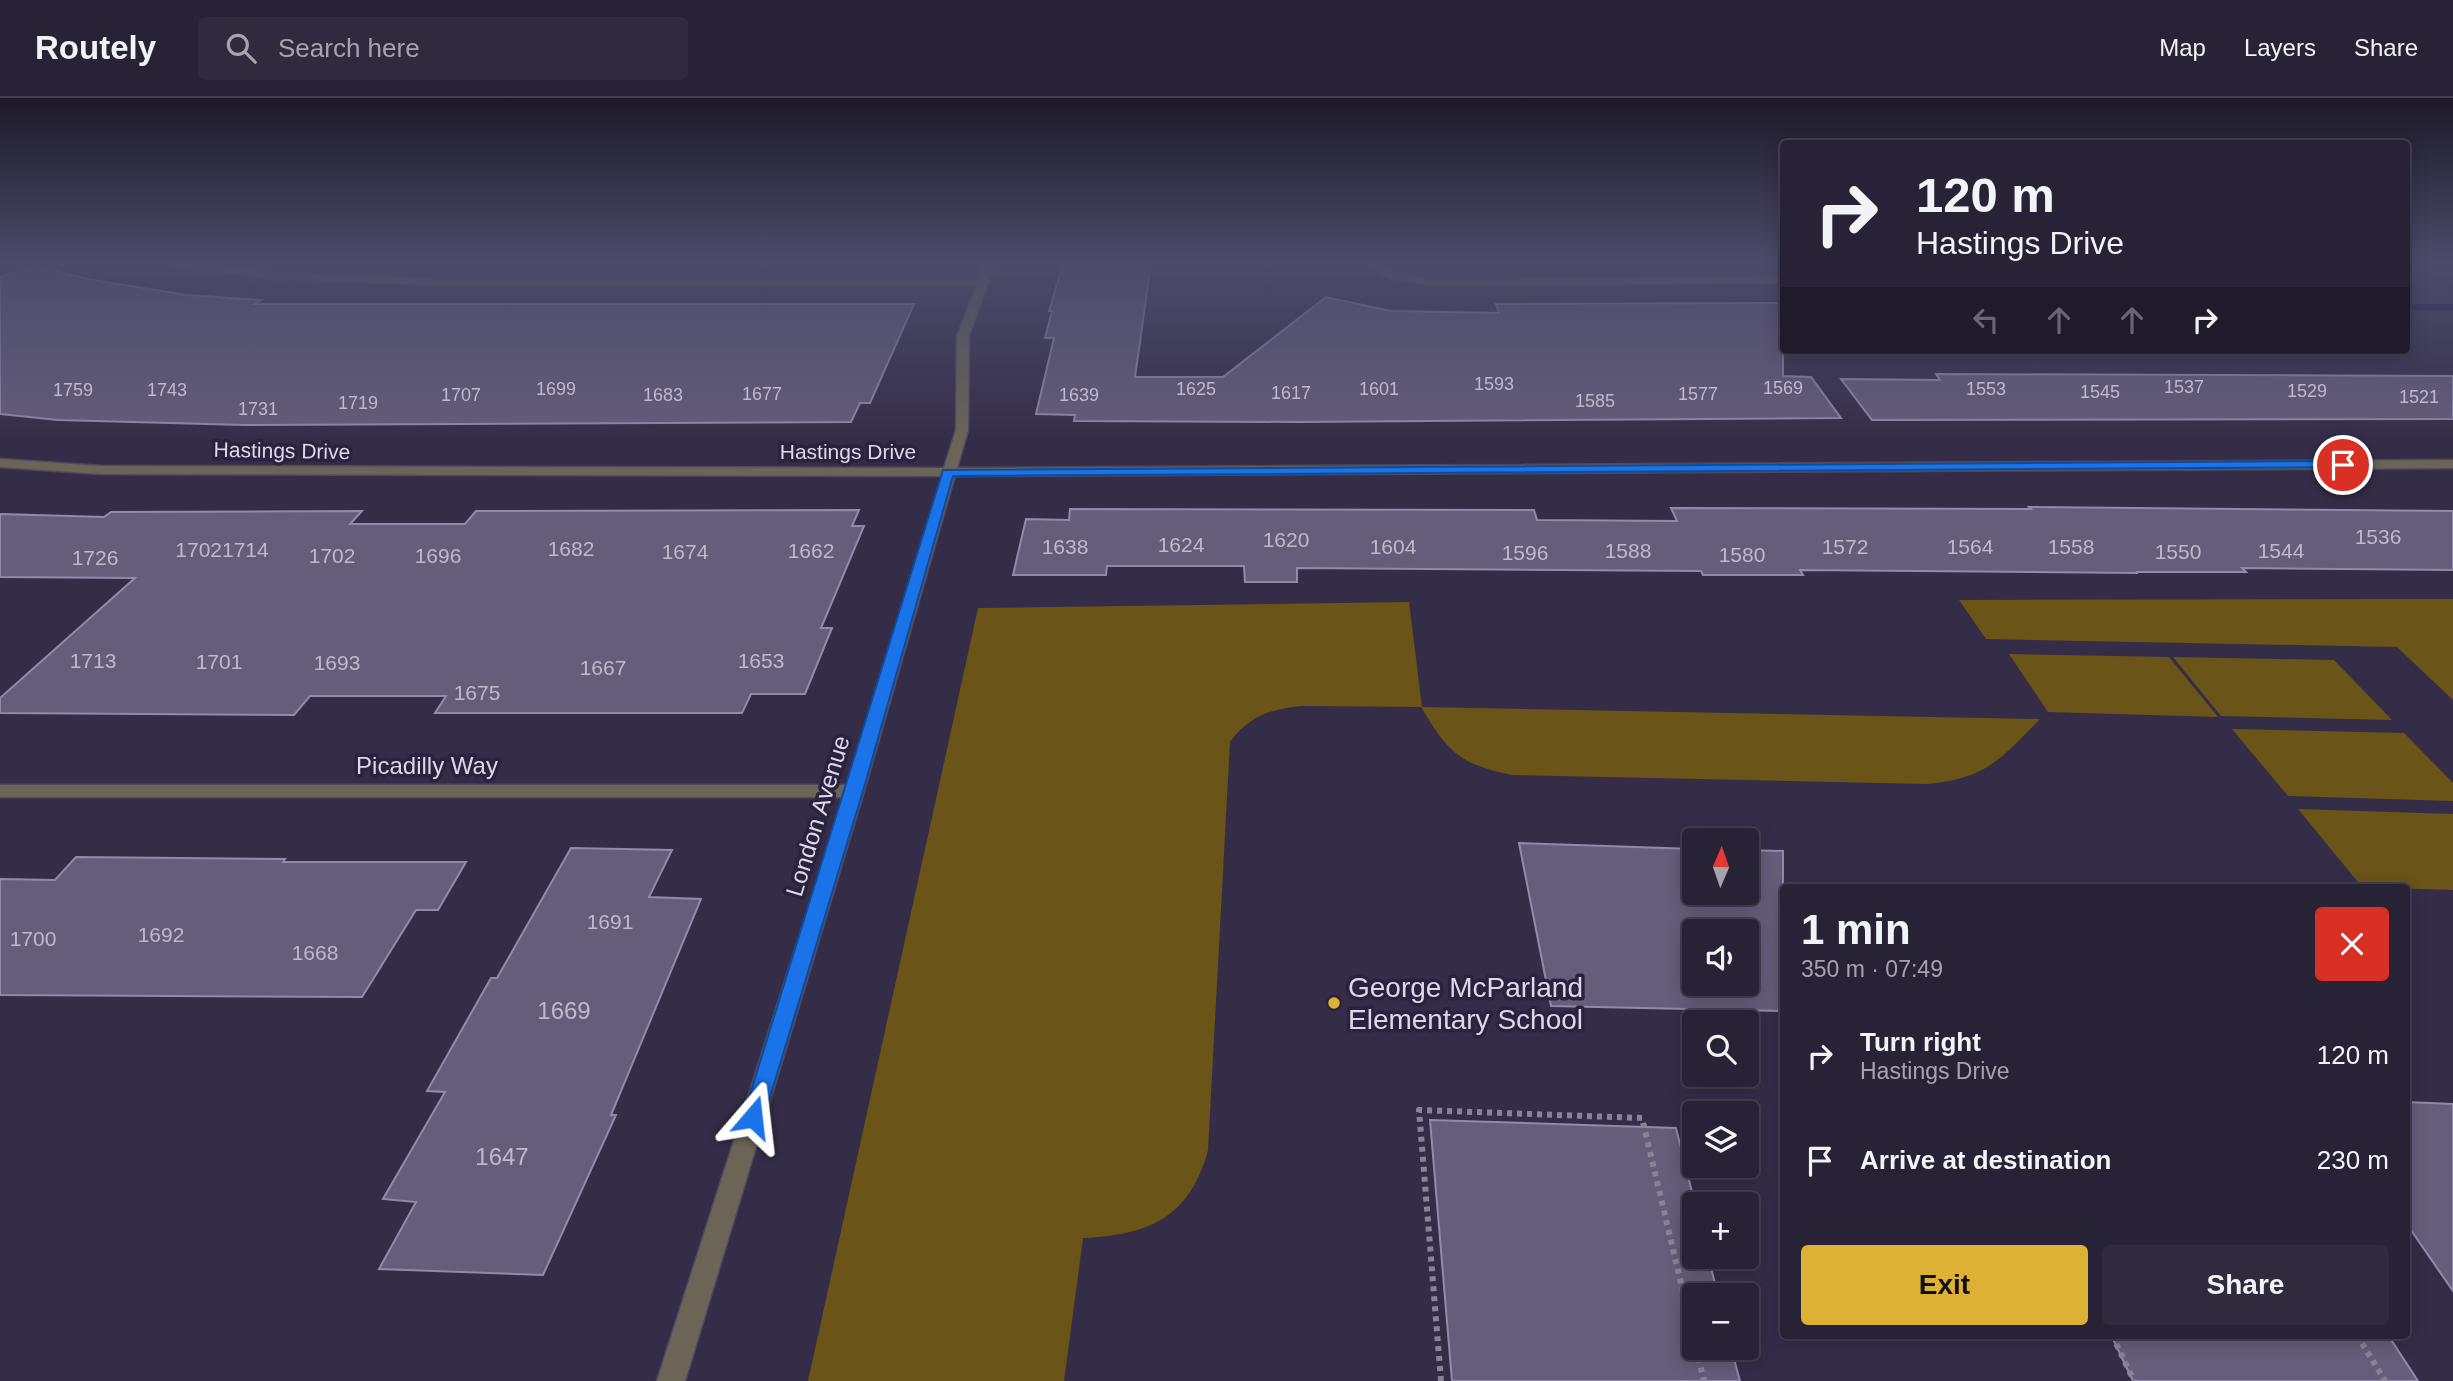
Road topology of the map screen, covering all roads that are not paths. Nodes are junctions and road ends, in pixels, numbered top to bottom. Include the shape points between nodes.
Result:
1 (967, 324) edge
2 (0, 463) edge
3 (2453, 464) edge
4 (948, 472) junction
5 (0, 790) edge
6 (855, 791) junction
7 (671, 1381) edge

1 - 4 street, London Avenue via 963,336 962,430
2 - 4 street, Hastings Drive via 101,470
3 - 4 street, Hastings Drive
4 - 6 street, London Avenue
5 - 6 street, Picadilly Way
6 - 7 street, London Avenue

